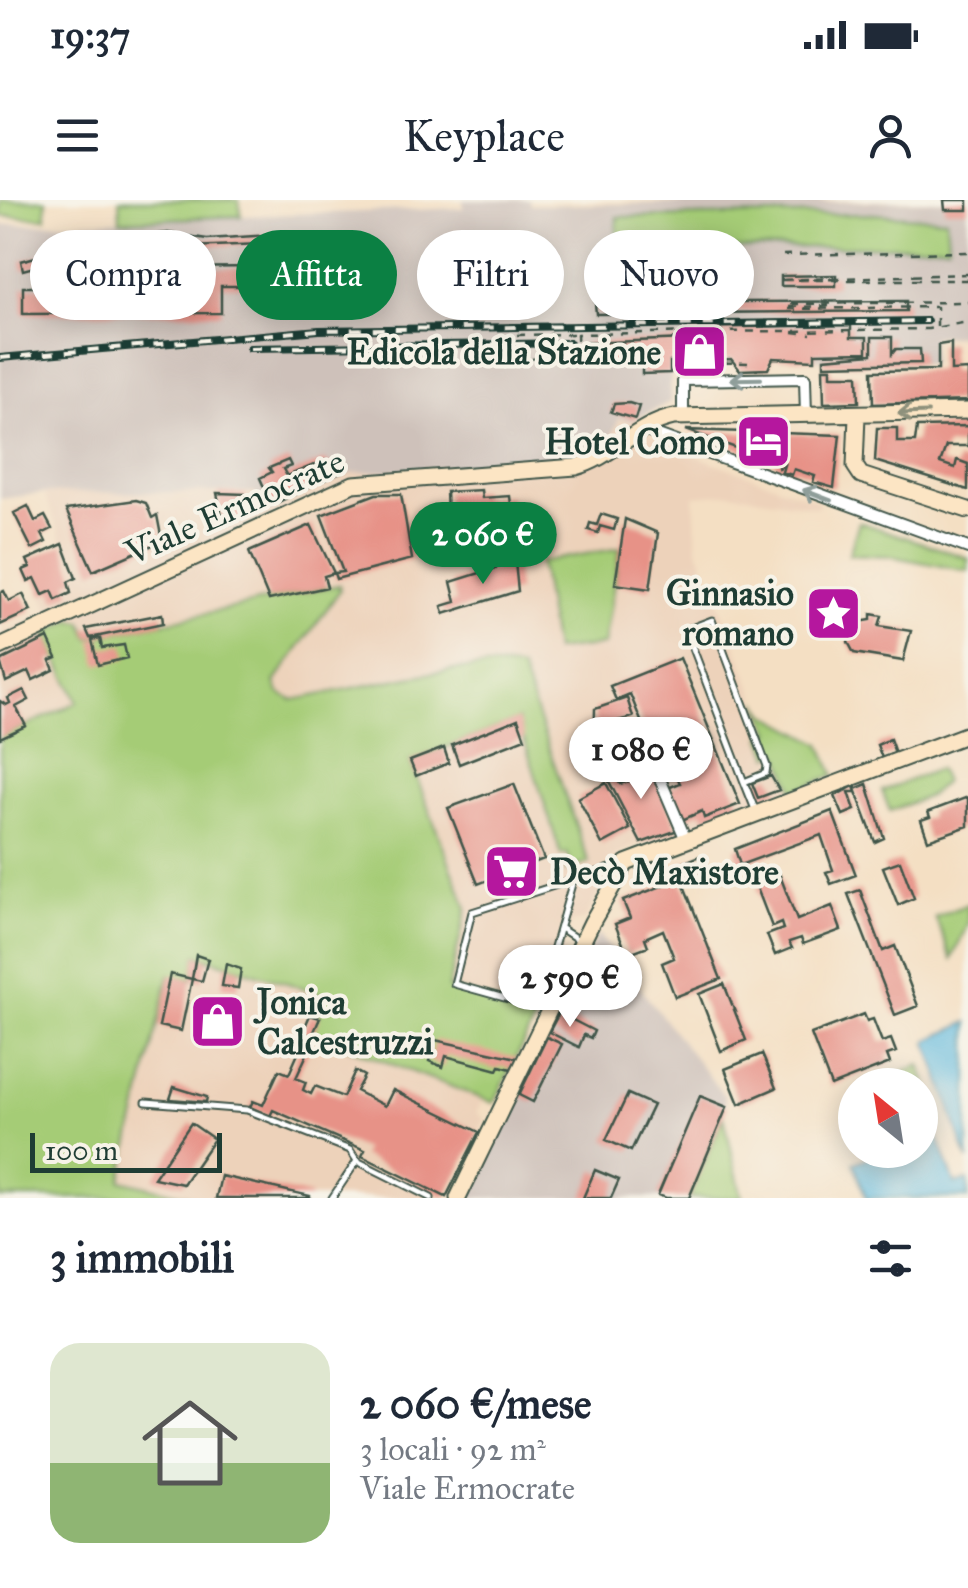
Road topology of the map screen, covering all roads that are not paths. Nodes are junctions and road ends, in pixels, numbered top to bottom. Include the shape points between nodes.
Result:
1 (968, 412) edge
2 (857, 415) junction
3 (806, 416) junction
4 (678, 417) junction
5 (644, 430) junction
6 (672, 440) junction
7 (968, 510) edge
8 (968, 548) edge
9 (0, 648) edge
10 (968, 734) edge
11 (660, 779) dead end
12 (744, 782) junction
13 (756, 814) junction
14 (686, 840) junction
15 (626, 863) junction
16 (574, 876) junction
17 (560, 928) junction
18 (582, 943) junction
19 (146, 1102) dead end
20 (357, 1160) junction
21 (332, 1198) edge
22 (432, 1198) edge
23 (458, 1198) edge

1 -> 2 main road
2 - 3 main road
2 - 7 main road via 855,466 861,476
3 - 4 main road
3 -> 4 street via 805,378 683,380
4 - 5 main road, Viale Ermocrate
4 - 6 street via 666,433
5 - 6 street
5 - 9 main road, Viale Ermocrate via 615,452 576,467 353,484
8 -> 6 street
10 - 13 main road
11 - 14 street
12 - 12 lane via 768,766 712,620 686,630
12 - 13 lane
13 - 14 main road
14 - 15 main road
15 - 16 lane
15 - 18 main road
16 - 17 lane
16 - 17 lane via 472,912 454,984 533,1006 543,996
17 - 18 lane
18 - 23 main road
19 - 20 lane via 247,1110 350,1150
20 - 21 lane
20 - 22 lane

